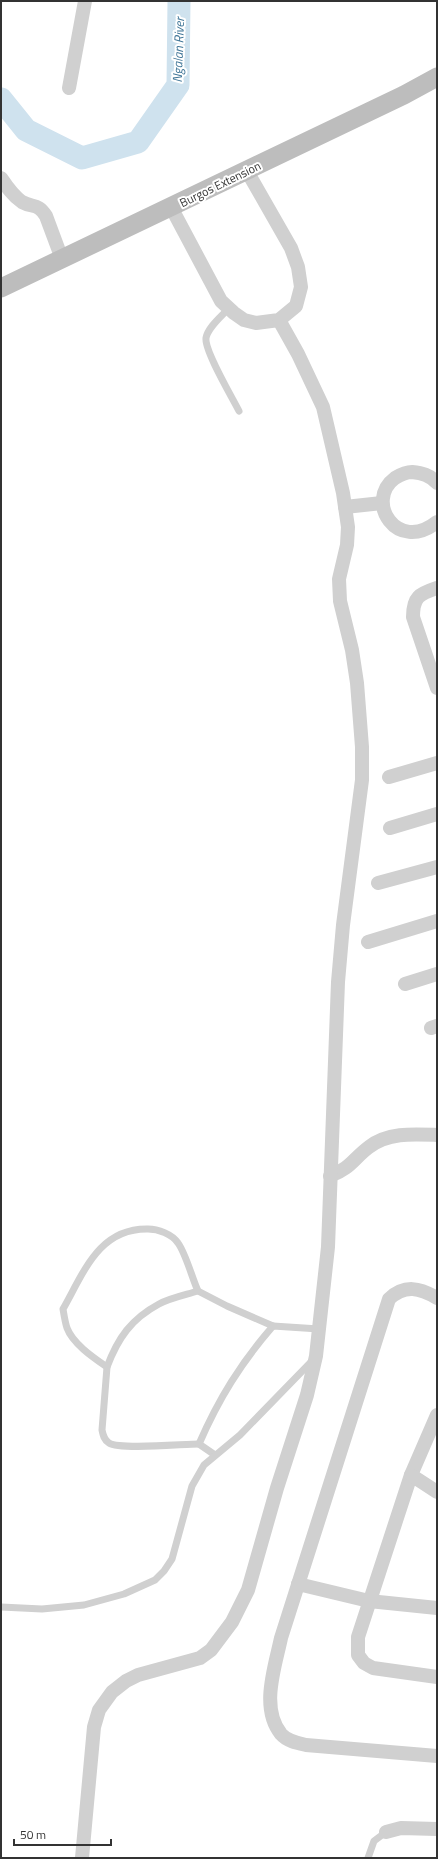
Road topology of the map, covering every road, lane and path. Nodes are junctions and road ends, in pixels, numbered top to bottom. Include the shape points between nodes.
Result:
1 (85, 1) edge
2 (437, 77) edge
3 (69, 88) dead end
4 (247, 171) junction
5 (1, 178) edge
6 (171, 208) junction
7 (62, 259) junction
8 (1, 288) edge
9 (229, 308) junction
10 (279, 320) junction
11 (239, 411) dead end
12 (437, 483) edge
13 (382, 503) junction
14 (345, 507) junction
15 (437, 522) edge
16 (437, 588) edge
17 (433, 663) edge
18 (437, 688) edge
19 (437, 763) edge
20 (388, 777) dead end
21 (437, 814) edge
22 (390, 828) dead end
23 (437, 867) edge
24 (378, 883) dead end
25 (437, 922) edge
26 (368, 942) dead end
27 (437, 974) edge
28 (405, 984) dead end
29 (437, 1135) edge
30 (330, 1176) junction
31 (198, 1291) junction
32 (437, 1298) edge
33 (273, 1326) junction
34 (319, 1329) junction
35 (316, 1356) junction
36 (107, 1367) junction
37 (437, 1415) edge
38 (199, 1444) junction
39 (215, 1455) junction
40 (411, 1475) junction
41 (437, 1492) edge
42 (298, 1584) junction
43 (369, 1600) junction
44 (1, 1607) edge
45 (437, 1608) edge
46 (437, 1677) edge
47 (437, 1756) edge
48 (437, 1829) edge
49 (386, 1832) joint
50 (82, 1858) edge
51 (368, 1858) edge

1 - 3 street
2 - 4 main road, Burgos Extension via 404,96
4 - 6 main road, Burgos Extension
4 - 10 street via 298,267 301,287 296,306
5 - 7 street via 10,191 23,202 38,206 43,211
6 - 7 main road, Burgos Extension
6 - 9 street via 221,300
7 - 8 main road, Burgos Extension
9 - 10 street via 244,320 256,323
9 - 11 lane via 210,329 206,338 208,350
10 - 14 street via 323,407
12 - 13 street via 426,474 410,472 399,475 385,490
13 - 14 street
13 - 15 street via 387,518 396,528 406,532 419,533
14 - 30 street via 348,527 347,545 339,579 340,601 357,682 362,780 338,982
16 - 17 street via 416,598 413,607 413,617
17 - 18 street
19 - 20 street
21 - 22 street
23 - 24 street
25 - 26 street
27 - 28 street
29 - 30 street via 414,1134 382,1139 369,1147 343,1171
30 - 34 street via 327,1254
31 - 33 lane
31 - 36 lane via 160,1304 131,1324 115,1346
31 - 36 lane via 178,1242 168,1234 152,1229 135,1228 114,1236 93,1256 63,1309 67,1328 75,1340
32 - 42 street via 415,1288 395,1293 389,1299
33 - 34 lane
33 - 38 lane via 248,1355 213,1411
34 - 35 street
35 - 39 lane via 240,1434
35 - 50 street via 307,1395 248,1590 232,1622 211,1650 200,1658 138,1675 126,1681 112,1692 99,1710 94,1727
36 - 38 lane via 102,1430 104,1438 110,1443 125,1446
37 - 40 street
38 - 39 lane
39 - 44 lane via 204,1465 192,1486 172,1560 155,1580 124,1594 84,1605 42,1609
40 - 41 street
40 - 43 street
42 - 43 street
42 - 47 street via 281,1638 271,1686 274,1722 282,1735 306,1746
43 - 45 street
43 - 46 street via 357,1646 358,1655 364,1663 373,1668
48 - 49 street via 401,1828
49 - 51 lane via 374,1841

